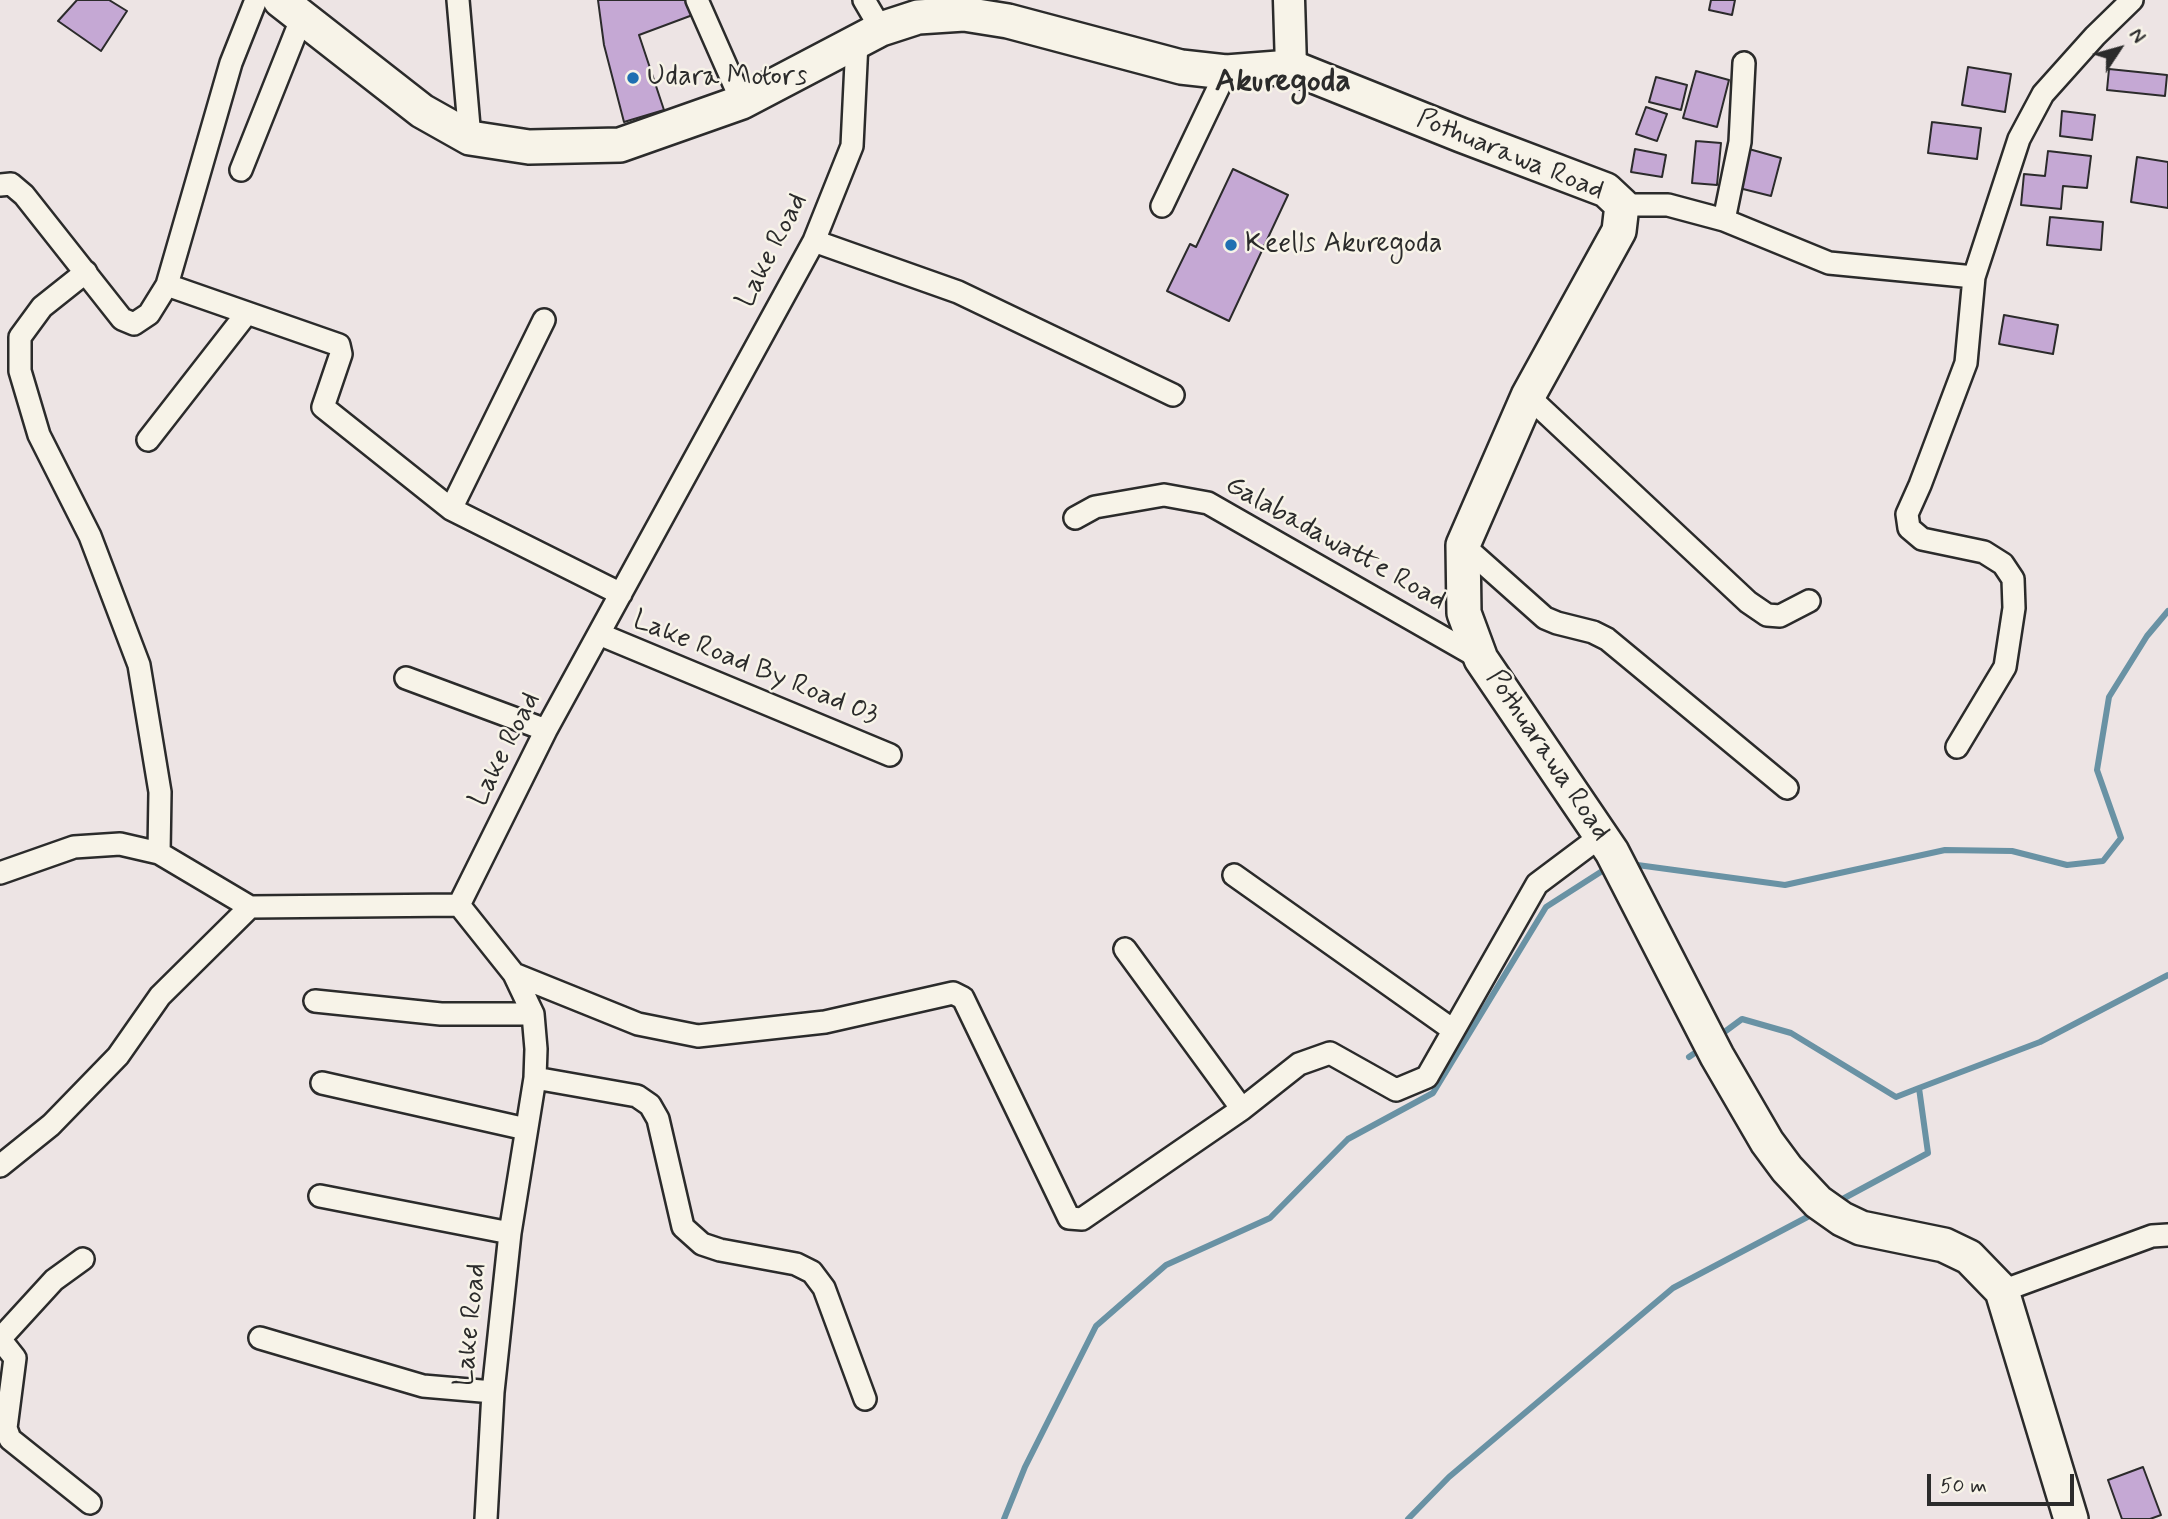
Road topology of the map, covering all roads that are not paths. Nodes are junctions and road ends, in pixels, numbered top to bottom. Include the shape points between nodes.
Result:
1 (256, 0) edge
2 (458, 0) edge
3 (697, 0) edge
4 (864, 0) edge
5 (1289, 0) edge
6 (2132, 0) edge
7 (291, 9) edge
8 (1008, 10) edge
9 (869, 36) junction
10 (1744, 63) dead end
11 (1291, 67) junction
12 (1226, 72) junction
13 (742, 102) junction
14 (470, 138) junction
15 (241, 170) dead end
16 (0, 185) edge
17 (1162, 205) dead end
18 (1622, 205) junction
19 (1724, 220) junction
20 (814, 242) junction
21 (86, 272) junction
22 (1974, 277) junction
23 (167, 285) junction
24 (247, 313) junction
25 (544, 320) dead end
26 (1173, 395) dead end
27 (1528, 396) junction
28 (148, 440) dead end
29 (451, 509) junction
30 (1075, 518) dead end
31 (1463, 545) junction
32 (621, 594) junction
33 (1809, 601) dead end
34 (598, 634) junction
35 (1481, 659) junction
36 (406, 678) dead end
37 (546, 730) junction
38 (1957, 747) dead end
39 (890, 755) dead end
40 (1787, 788) dead end
41 (1607, 844) junction
42 (159, 853) junction
43 (1, 870) edge
44 (1234, 874) dead end
45 (458, 905) junction
46 (250, 907) junction
47 (1125, 949) dead end
48 (514, 974) junction
49 (315, 1001) dead end
50 (533, 1014) junction
51 (1453, 1030) junction
52 (535, 1079) junction
53 (322, 1083) dead end
54 (1242, 1109) junction
55 (526, 1129) junction
56 (0, 1166) edge
57 (320, 1196) dead end
58 (510, 1233) junction
59 (2168, 1235) edge
60 (83, 1259) dead end
61 (2002, 1291) junction
62 (260, 1338) dead end
63 (0, 1339) edge
64 (492, 1392) junction
65 (865, 1399) dead end
66 (90, 1503) dead end
67 (486, 1519) edge
68 (2071, 1519) edge

1 - 23 street via 231,63
2 - 14 street
3 - 13 street
4 - 9 street
5 - 11 street
6 - 22 street via 2043,94 2019,139
7 - 14 main road via 422,111
7 - 15 street
8 - 9 main road via 918,16
8 - 12 main road via 1181,67
9 - 13 main road
9 - 20 street, Lake Road via 852,146
10 - 19 street via 1740,142
11 - 12 main road
11 - 18 main road, Pothuarawa Road via 1606,190
12 - 17 street
13 - 14 main road via 620,145 529,147
16 - 21 street via 11,184 24,195
18 - 19 street via 1668,205
18 - 27 main road, Pothuarawa Road via 1619,231
19 - 22 street via 1829,264
20 - 26 street via 958,292
20 - 32 street, Lake Road
21 - 23 street via 122,319 134,324 149,314
21 - 42 street via 42,307 20,337 20,371 39,435 90,536 139,665 160,792
22 - 38 street via 1966,363 1907,514 1909,528 1922,539 1984,552 2003,564 2013,579 2014,608 2005,667
23 - 24 street
24 - 28 street
24 - 29 street via 339,345 341,354 323,407
25 - 29 street
27 - 31 main road, Pothuarawa Road
27 - 33 street via 1748,602 1767,615 1780,616
29 - 32 street
30 - 35 street, Galabadawatte Road via 1095,507 1164,495 1208,503
31 - 35 main road, Pothuarawa Road via 1464,612
31 - 40 street via 1545,618 1607,639
32 - 34 street, Lake Road
34 - 37 street, Lake Road
34 - 39 street, Lake Road By Road 03
35 - 41 main road, Pothuarawa Road
36 - 37 street
37 - 45 street, Lake Road
41 - 51 street via 1537,884
41 - 61 main road, Pothuarawa Road via 1767,1142 1830,1210 1861,1228 1944,1245 1969,1257
42 - 43 street via 120,844 74,847
42 - 46 street
44 - 51 street
45 - 46 street
45 - 48 street, Lake Road
46 - 56 street via 160,996 118,1056 51,1125
47 - 54 street
48 - 50 street, Lake Road
48 - 54 street via 638,1024 698,1036 825,1022 953,993 963,998 1069,1218 1082,1219
49 - 50 street via 441,1014
50 - 52 street, Lake Road
51 - 54 street via 1427,1077 1396,1090 1330,1053 1299,1064
52 - 55 street, Lake Road
52 - 65 street via 637,1096 650,1105 658,1119 683,1227 702,1244 796,1264 812,1272 824,1289
53 - 55 street
55 - 58 street, Lake Road
57 - 58 street
58 - 64 street, Lake Road
59 - 61 street via 2152,1236
60 - 63 street via 54,1280
61 - 68 main road, Pothuarawa Road
62 - 64 street via 423,1386
63 - 66 street via 15,1358 6,1428 10,1439
64 - 67 street, Lake Road

